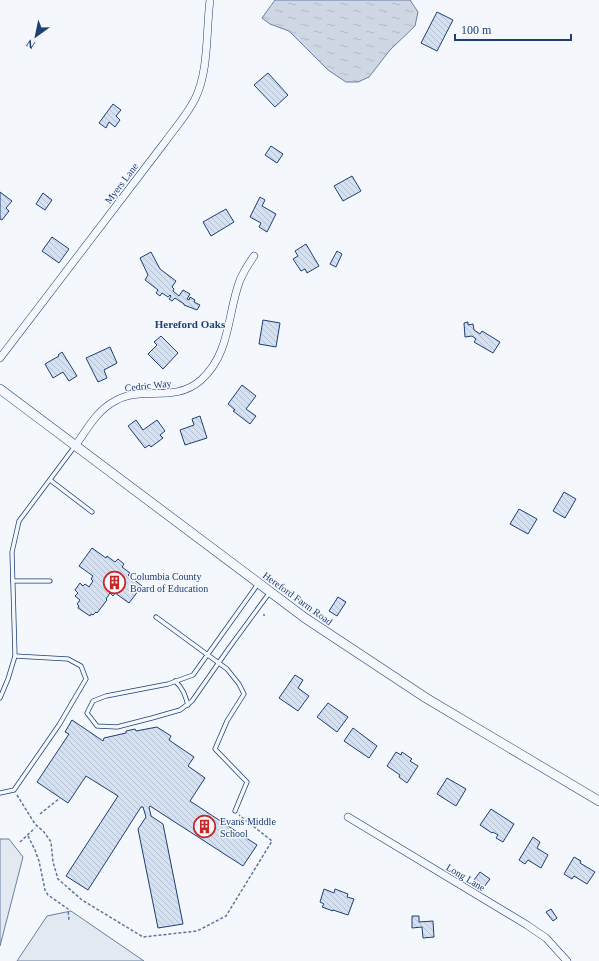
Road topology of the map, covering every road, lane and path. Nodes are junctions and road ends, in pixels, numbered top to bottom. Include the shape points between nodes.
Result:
1 (210, 0) edge
2 (254, 256) dead end
3 (0, 358) edge
4 (0, 389) edge
5 (75, 446) junction
6 (50, 480) junction
7 (92, 512) dead end
8 (13, 581) junction
9 (50, 581) dead end
10 (259, 583) junction
11 (270, 592) junction
12 (156, 617) dead end
13 (206, 655) junction
14 (14, 656) junction
15 (219, 662) junction
16 (175, 681) junction
17 (0, 698) edge
18 (188, 705) junction
19 (14, 790) junction
20 (0, 793) edge
21 (60, 798) dead end
22 (599, 801) edge
23 (235, 811) joint
24 (40, 814) dead end
25 (348, 817) dead end
26 (35, 828) dead end
27 (28, 836) junction
28 (20, 842) dead end
29 (69, 921) dead end
30 (567, 961) edge

1 - 3 street, Myers Lane via 200,85 190,108
2 - 5 street, Cedric Way via 240,279 223,348 213,368 186,390 126,396 116,400 97,415
4 - 5 street, Hereford Farm Road
5 - 6 lane
5 - 10 street, Hereford Farm Road
6 - 7 lane
6 - 8 lane via 19,521 12,552
8 - 9 lane
8 - 14 lane
10 - 11 street, Hereford Farm Road
10 - 13 lane
11 - 15 lane
11 - 22 street, Hereford Farm Road via 426,698
12 - 13 lane
13 - 15 lane
13 - 16 lane via 193,675
14 - 17 lane
14 - 19 lane via 68,659 81,666 86,679 59,725
15 - 18 lane
15 - 23 lane via 239,684 244,694 227,720 215,748 247,782
16 - 18 lane via 181,686
16 - 18 lane via 106,696 93,701 88,713 97,726 117,726 180,710
19 - 20 lane
19 - 23 path via 24,809 51,842 58,879 82,900 143,937 197,931 226,916 272,841
21 - 24 path
25 - 30 street, Long Lane via 527,925 546,938
26 - 27 path
27 - 28 path
27 - 29 path via 39,861 45,890 68,909

